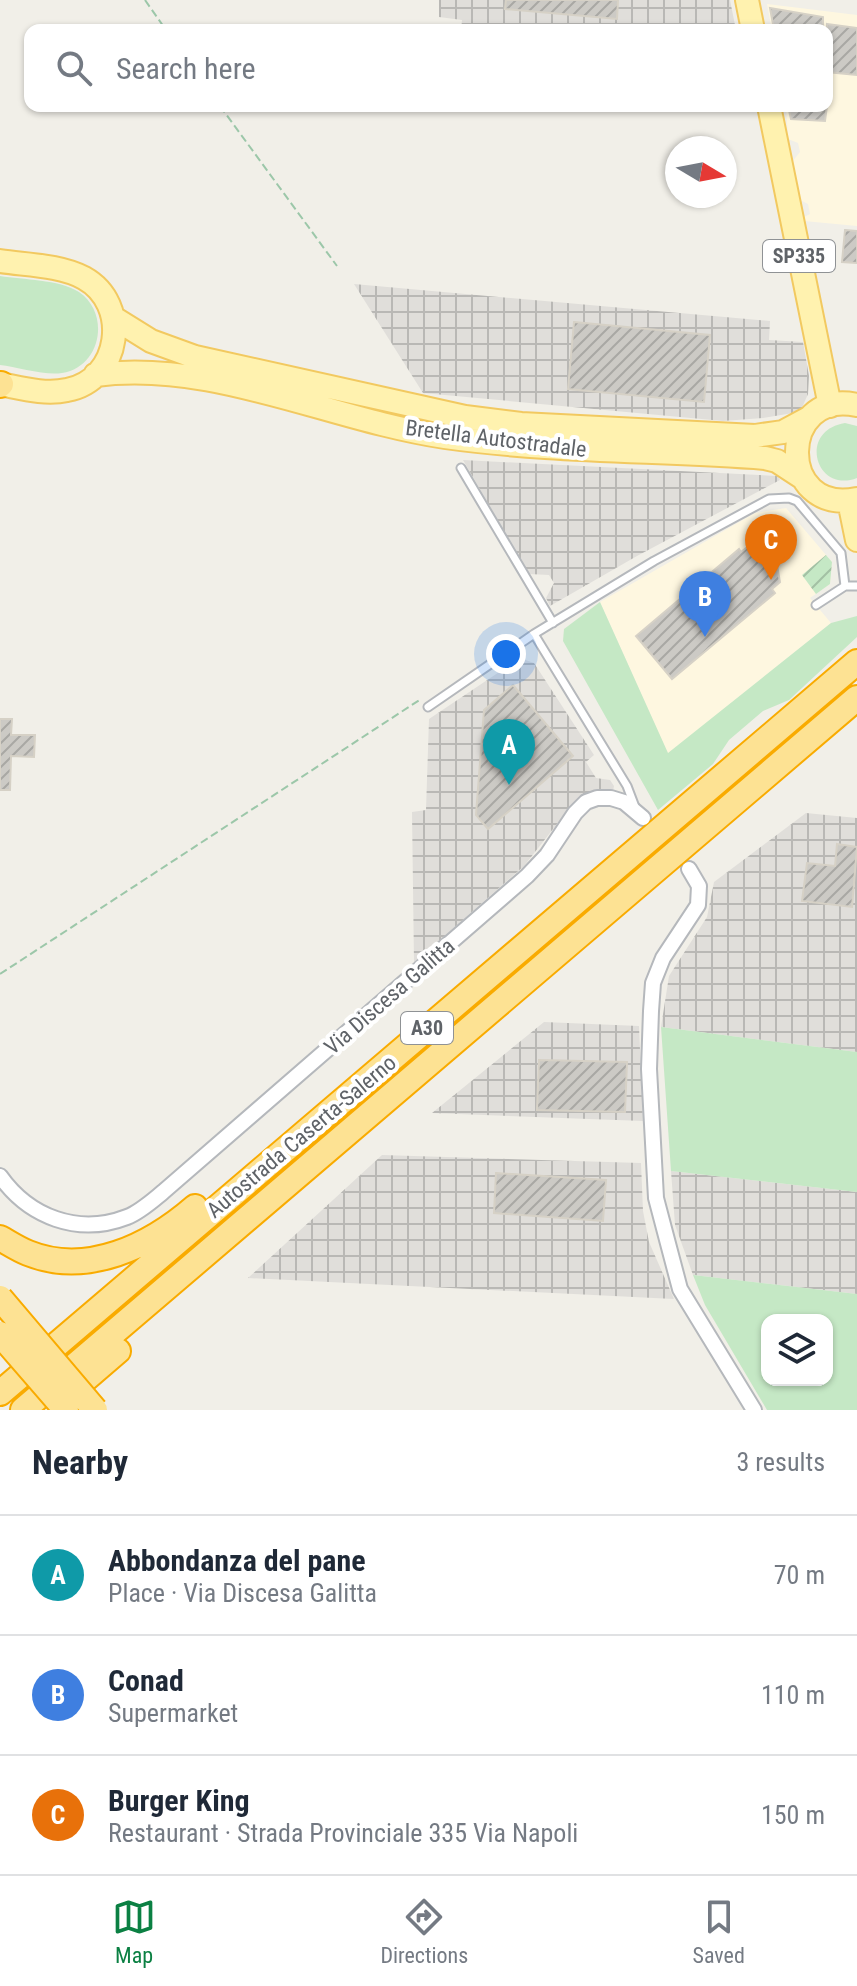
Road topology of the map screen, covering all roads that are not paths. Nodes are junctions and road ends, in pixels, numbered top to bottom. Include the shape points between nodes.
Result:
1 (747, 0) edge
2 (752, 24) edge
3 (770, 112) edge
4 (0, 261) edge
5 (114, 318) junction
6 (95, 375) junction
7 (0, 384) edge
8 (857, 405) edge
9 (830, 406) junction
10 (809, 418) junction
11 (461, 468) dead end
12 (803, 478) junction
13 (853, 500) edge
14 (857, 540) edge
15 (845, 586) junction
16 (857, 586) edge
17 (816, 605) dead end
18 (553, 623) junction
19 (534, 634) junction
20 (856, 663) edge
21 (857, 698) edge
22 (428, 707) road end
23 (639, 813) joint
24 (689, 869) dead end
25 (409, 1044) junction
26 (0, 1176) edge
27 (0, 1238) edge
28 (184, 1273) junction
29 (0, 1298) edge
30 (0, 1334) edge
31 (0, 1393) edge
32 (23, 1410) edge
33 (50, 1410) edge
34 (66, 1410) edge
35 (95, 1410) edge
36 (754, 1410) edge

1 - 2 main road
3 - 9 main road, SP335
4 - 5 main road via 85,278 103,295
5 - 6 main road via 111,352
5 - 10 main road, Bretella Autostradale via 151,341 195,357 465,417 755,436 783,432
6 - 7 main road, Bretella Autostradale via 69,390 48,392
6 - 12 main road, Bretella Autostradale via 190,375 443,437 765,458
8 - 9 main road
9 - 10 main road, Bretella Autostradale
10 - 12 main road via 796,447
11 - 18 lane
12 - 13 main road, Bretella Autostradale via 827,498
13 - 14 main road
15 - 16 lane
15 - 17 lane
15 - 18 lane via 841,553 797,501 780,498 753,506
18 - 19 lane
19 - 22 lane
19 - 23 lane
20 - 25 highway, Autostrada Caserta-Salerno / A30
21 - 28 highway, Autostrada Caserta-Salerno / A30
23 - 26 street, Via Discesa Galitta via 611,798 586,802 547,855 489,911 163,1192 127,1217 85,1224 50,1219 18,1197
24 - 36 street via 699,886 698,905 653,983 649,1069 656,1198 680,1289
25 - 27 highway via 343,1078 185,1215 118,1255 55,1260
25 - 31 highway, Autostrada Caserta-Salerno / A30
28 - 32 highway, Autostrada Caserta-Salerno / A30
28 - 33 highway via 134,1336
29 - 35 highway, bridge
30 - 34 highway, bridge

